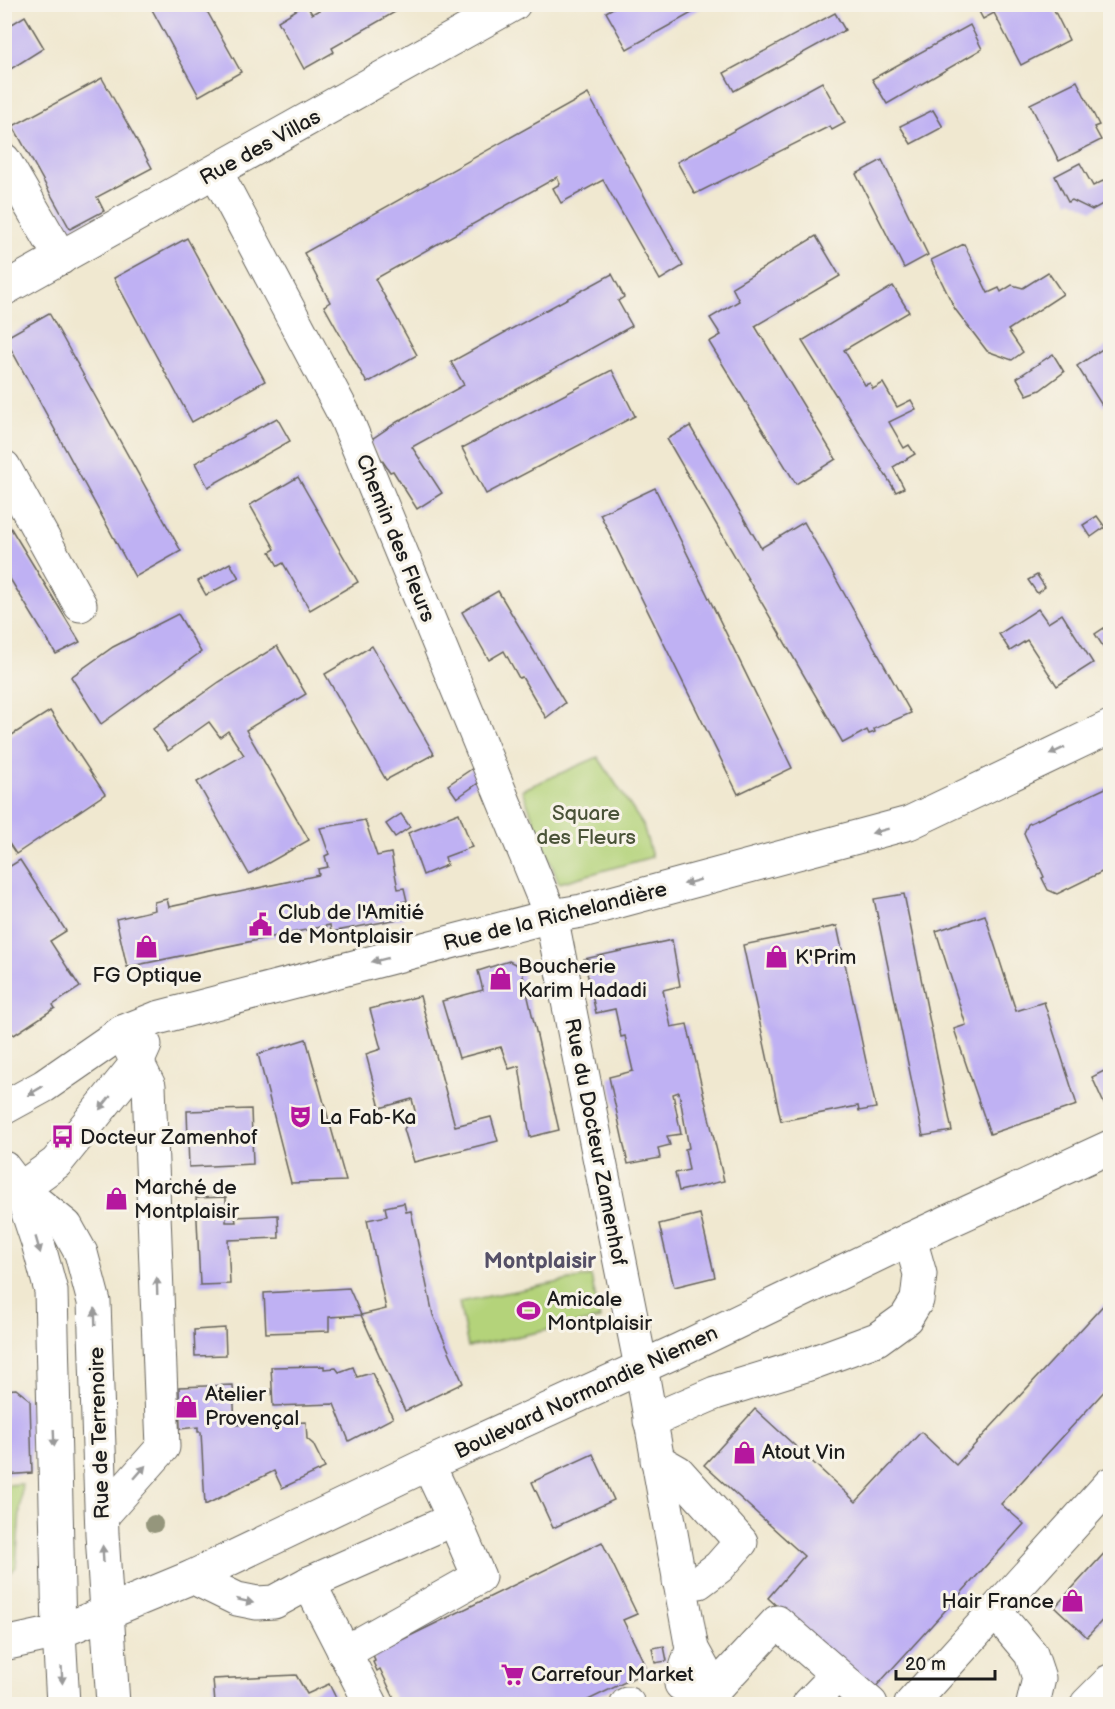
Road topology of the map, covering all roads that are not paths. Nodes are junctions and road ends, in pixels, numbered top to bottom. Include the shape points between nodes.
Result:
1 (514, 4) edge
2 (4, 160) edge
3 (216, 172) junction
4 (61, 258) junction
5 (4, 289) edge
6 (4, 467) edge
7 (80, 605) dead end
8 (1110, 727) edge
9 (552, 916) junction
10 (157, 1018) junction
11 (122, 1032) junction
12 (137, 1064) junction
13 (4, 1108) edge
14 (1110, 1148) edge
15 (12, 1179) edge
16 (910, 1239) junction
17 (641, 1367) junction
18 (650, 1421) junction
19 (657, 1460) junction
20 (428, 1464) junction
21 (1110, 1484) edge
22 (102, 1516) junction
23 (454, 1519) junction
24 (192, 1577) junction
25 (679, 1581) junction
26 (309, 1583) junction
27 (995, 1611) junction
28 (107, 1612) junction
29 (59, 1632) junction
30 (4, 1644) edge
31 (344, 1653) junction
32 (837, 1675) junction
33 (694, 1677) edge
34 (1110, 1681) edge
35 (63, 1704) edge
36 (113, 1704) edge
37 (370, 1704) edge
38 (809, 1704) edge
39 (871, 1704) edge
40 (911, 1704) edge
41 (1033, 1704) edge
42 (1087, 1704) edge

1 - 3 main road, Rue des Villas
2 - 4 main road
3 - 4 main road, Rue des Villas
3 - 9 main road, Chemin des Fleurs via 346,418
4 - 5 main road, Rue des Villas
6 - 7 main road
8 -> 9 main road, Rue de la Richelandière via 909,823
9 -> 10 main road, Rue de la Richelandière
9 - 17 main road, Rue du Docteur Zamenhof
10 - 11 main road, Rue de la Richelandière
10 - 12 main road
11 - 12 main road
11 -> 13 main road, Rue de la Richelandière via 44,1086
12 -> 15 main road via 56,1163
22 -> 12 main road via 163,1447 149,1086
14 - 16 main road, Boulevard Normandie Niemen
22 -> 15 main road, Rue de Terrenoire via 94,1302 81,1253 66,1226
15 -> 29 main road via 38,1243 51,1291
16 - 17 main road, Boulevard Normandie Niemen
16 - 18 main road via 920,1274 917,1300 906,1318 877,1339 715,1393
17 - 18 main road, Rue du Docteur Zamenhof
17 - 20 main road, Boulevard Normandie Niemen
18 - 19 main road, Rue du Docteur Zamenhof
19 - 25 main road, Rue du Docteur Zamenhof
19 - 25 main road via 678,1472 741,1542 699,1582
20 - 23 main road
20 - 24 main road, Boulevard Normandie Niemen
21 - 27 main road
28 -> 22 main road, Rue de Terrenoire
23 - 26 main road
23 - 31 main road via 479,1577
24 -> 26 main road via 237,1599 257,1603 274,1602
24 - 28 main road, Boulevard Normandie Niemen
25 - 33 main road, Rue du Docteur Zamenhof
26 - 31 main road
27 - 40 main road
27 - 41 main road via 1031,1654 1039,1678
28 - 29 main road, Boulevard Normandie Niemen
28 - 36 main road, Rue de Terrenoire
29 - 30 main road, Boulevard Normandie Niemen
29 -> 35 main road
31 - 37 main road
32 - 33 main road via 777,1622
32 - 38 main road
32 - 39 main road
34 - 42 main road

